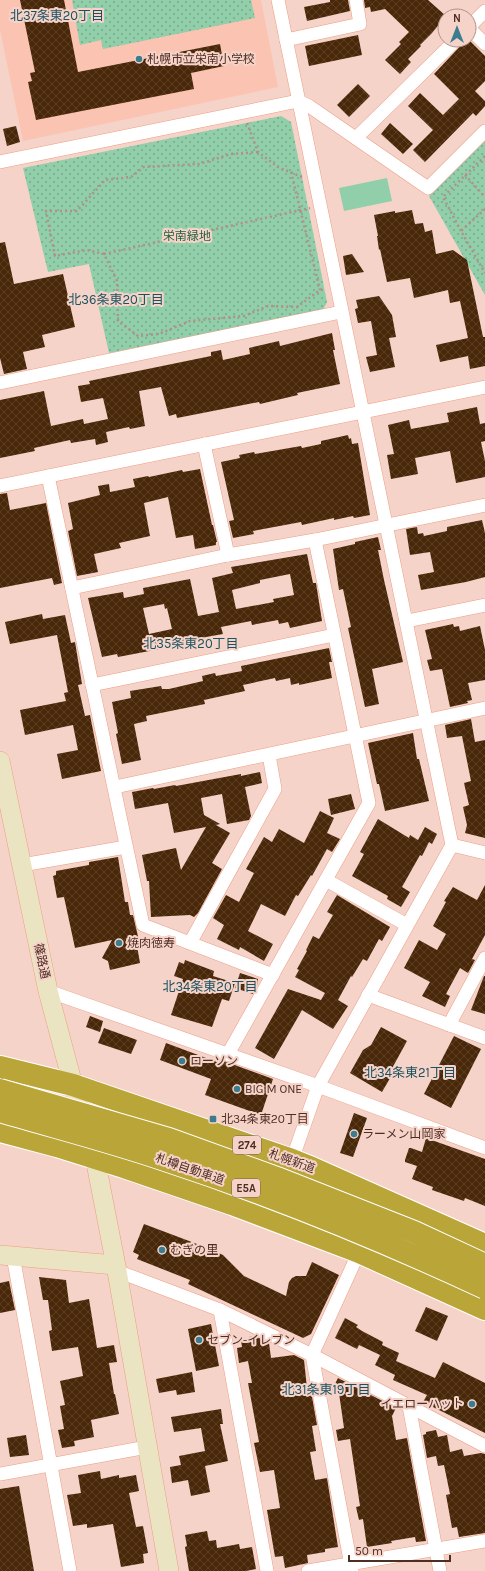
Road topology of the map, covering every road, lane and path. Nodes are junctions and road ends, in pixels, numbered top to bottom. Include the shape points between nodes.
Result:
1 (278, 0) edge
2 (356, 0) edge
3 (485, 11) edge
4 (477, 20) edge
5 (477, 36) edge
6 (286, 40) junction
7 (485, 44) edge
8 (448, 48) edge
9 (298, 101) junction
10 (246, 121) dead end
11 (485, 131) edge
12 (356, 138) junction
13 (258, 152) junction
14 (485, 156) edge
15 (0, 162) edge
16 (291, 172) junction
17 (462, 172) dead end
18 (466, 175) junction
19 (304, 178) dead end
20 (485, 197) edge
21 (310, 208) dead end
22 (485, 208) edge
23 (300, 210) junction
24 (461, 231) junction
25 (104, 254) junction
26 (485, 273) edge
27 (326, 288) dead end
28 (320, 290) junction
29 (341, 312) junction
30 (0, 383) edge
31 (485, 387) edge
32 (363, 412) junction
33 (204, 444) junction
34 (48, 476) junction
35 (0, 486) edge
36 (485, 505) edge
37 (387, 525) junction
38 (315, 540) junction
39 (228, 555) junction
40 (72, 588) junction
41 (485, 605) edge
42 (406, 621) junction
43 (334, 635) junction
44 (92, 685) junction
45 (485, 708) edge
46 (427, 721) junction
47 (356, 736) junction
48 (269, 754) junction
49 (0, 761) edge
50 (115, 787) junction
51 (5, 814) edge
52 (452, 845) junction
53 (126, 846) junction
54 (485, 853) edge
55 (22, 865) junction
56 (326, 880) junction
57 (407, 925) junction
58 (190, 943) junction
59 (485, 958) edge
60 (273, 975) junction
61 (48, 991) junction
62 (368, 995) junction
63 (449, 1025) junction
64 (485, 1038) edge
65 (228, 1054) junction
66 (0, 1067) edge
67 (73, 1085) junction
68 (318, 1086) junction
69 (0, 1090) edge
70 (0, 1111) edge
71 (0, 1131) edge
72 (485, 1148) edge
73 (95, 1158) junction
74 (292, 1160) junction
75 (485, 1245) edge
76 (359, 1252) junction
77 (6, 1256) edge
78 (485, 1265) edge
79 (116, 1268) junction
80 (485, 1288) edge
81 (485, 1309) edge
82 (220, 1310) junction
83 (312, 1355) junction
84 (409, 1406) junction
85 (485, 1446) edge
86 (147, 1447) junction
87 (51, 1464) junction
88 (0, 1474) edge
89 (485, 1541) edge
90 (436, 1549) junction
91 (352, 1567) edge
92 (70, 1571) edge
93 (169, 1571) edge
94 (267, 1571) edge
95 (308, 1571) edge
96 (440, 1571) edge

1 - 6 street
2 - 6 street via 360,24
3 - 4 street
5 - 7 street
6 - 9 street
8 - 12 street
9 - 12 street
9 - 15 street
9 - 29 street
10 - 13 path
11 - 12 street via 428,188
13 - 16 path via 278,167
13 - 25 path via 231,154 199,164 144,168 131,177 105,180 77,211 46,211 55,256 87,250
14 - 18 path
16 - 19 path
16 - 23 path
17 - 18 path
18 - 20 path
18 - 24 path via 443,197
21 - 23 path
22 - 24 path
23 - 25 path
23 - 28 path
24 - 26 path
25 - 28 path via 117,281 118,321 138,336 159,334 190,321 244,316 268,306 297,307
27 - 28 path
29 - 30 street
29 - 32 street
31 - 32 street
32 - 33 street
32 - 37 street
33 - 34 street
33 - 39 street
34 - 35 street
34 - 40 street
36 - 37 street
37 - 38 street
37 - 42 street
38 - 39 street
38 - 43 street
39 - 40 street
40 - 44 street
41 - 42 street
42 - 46 street
43 - 44 street
43 - 47 street
44 - 50 street
45 - 46 street
46 - 47 street
46 - 52 street
47 - 48 street
47 - 56 street via 369,803
48 - 50 street
48 - 58 street via 275,789
49 - 51 street, 篠路通
50 - 53 street
51 - 55 street, 篠路通
52 - 54 street
52 - 57 street
53 - 55 street
53 - 58 street via 143,925
55 - 61 street, 篠路通
56 - 57 street
56 - 60 street
57 - 62 street
58 - 60 street
59 - 63 street
60 - 65 street
61 - 65 street
61 - 67 street, 篠路通
62 - 63 street
62 - 68 street
63 - 64 street
65 - 68 street
66 - 67 highway, 札幌新道 / 274
67 - 73 street, 篠路通
67 - 74 highway, 札幌新道 / 274
68 - 72 street
68 - 74 street
69 - 78 highway, 札樽自動車道 / E5A, bridge via 169,1140 276,1178 414,1232
70 - 80 highway, 札樽自動車道 / E5A, bridge via 162,1158 262,1194 407,1252
71 - 73 highway
73 - 76 highway via 232,1204
73 - 79 street, 篠路通
74 - 75 highway, 札幌新道 / 274
76 - 81 highway
76 - 83 street
77 - 79 street
77 - 87 street
79 - 82 street
79 - 86 street, 篠路通
82 - 83 street
82 - 94 street
83 - 84 street
83 - 91 street
84 - 85 street
84 - 90 street
86 - 87 street
86 - 93 street, 篠路通
87 - 88 street
87 - 92 street
89 - 90 street
90 - 91 street
90 - 96 street
91 - 95 street

